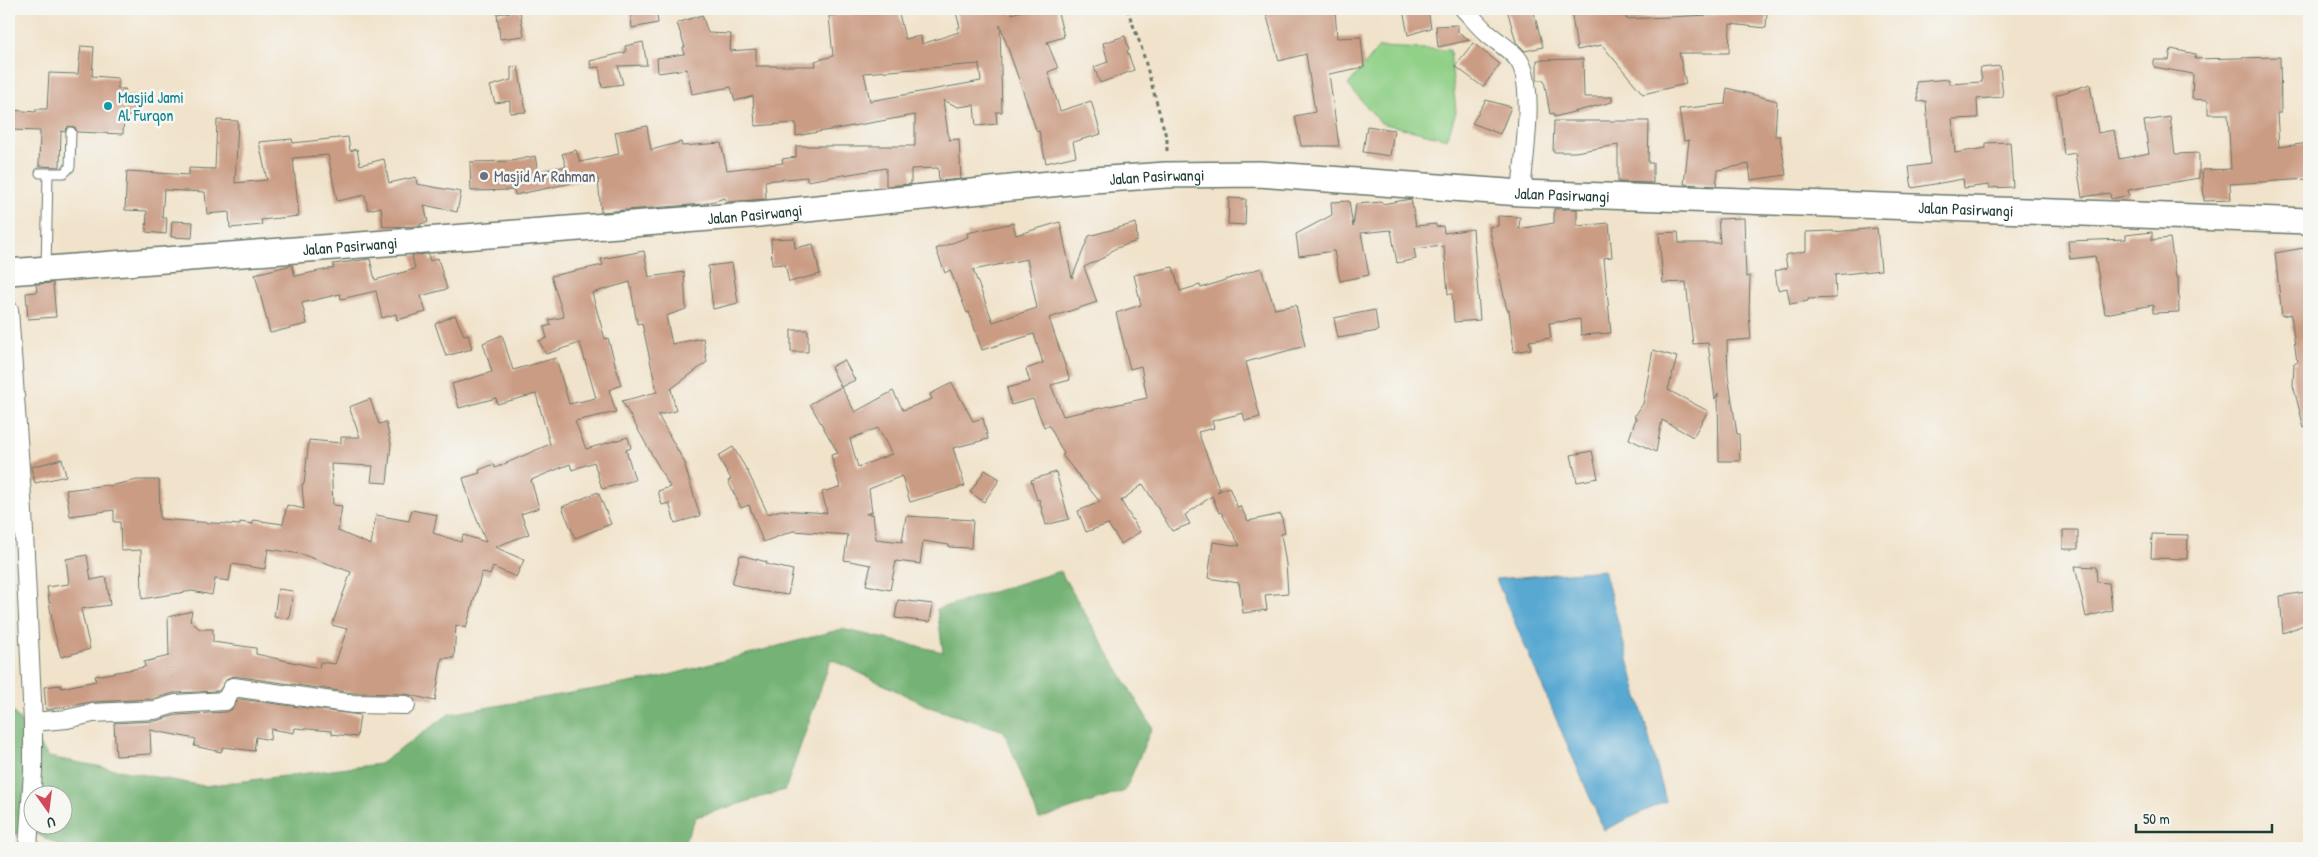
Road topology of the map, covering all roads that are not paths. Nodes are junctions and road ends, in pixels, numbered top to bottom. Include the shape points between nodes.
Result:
1 (1464, 9) edge
2 (71, 132) dead end
3 (1522, 193) junction
4 (2309, 221) edge
5 (46, 269) junction
6 (9, 272) edge
7 (9, 310) edge
8 (406, 705) dead end
9 (33, 722) junction
10 (28, 848) edge

1 - 3 street via 1517,58 1523,68 1528,114
2 - 5 lane via 70,167 64,173 44,173
3 - 4 street, Jalan Pasirwangi
3 - 5 street, Jalan Pasirwangi via 1260,174 1166,175 749,215
5 - 6 street, Jalan Pasirwangi
7 - 9 street via 24,512
8 - 9 street via 353,704 233,688 226,701 174,704 154,710 97,712
9 - 10 street

